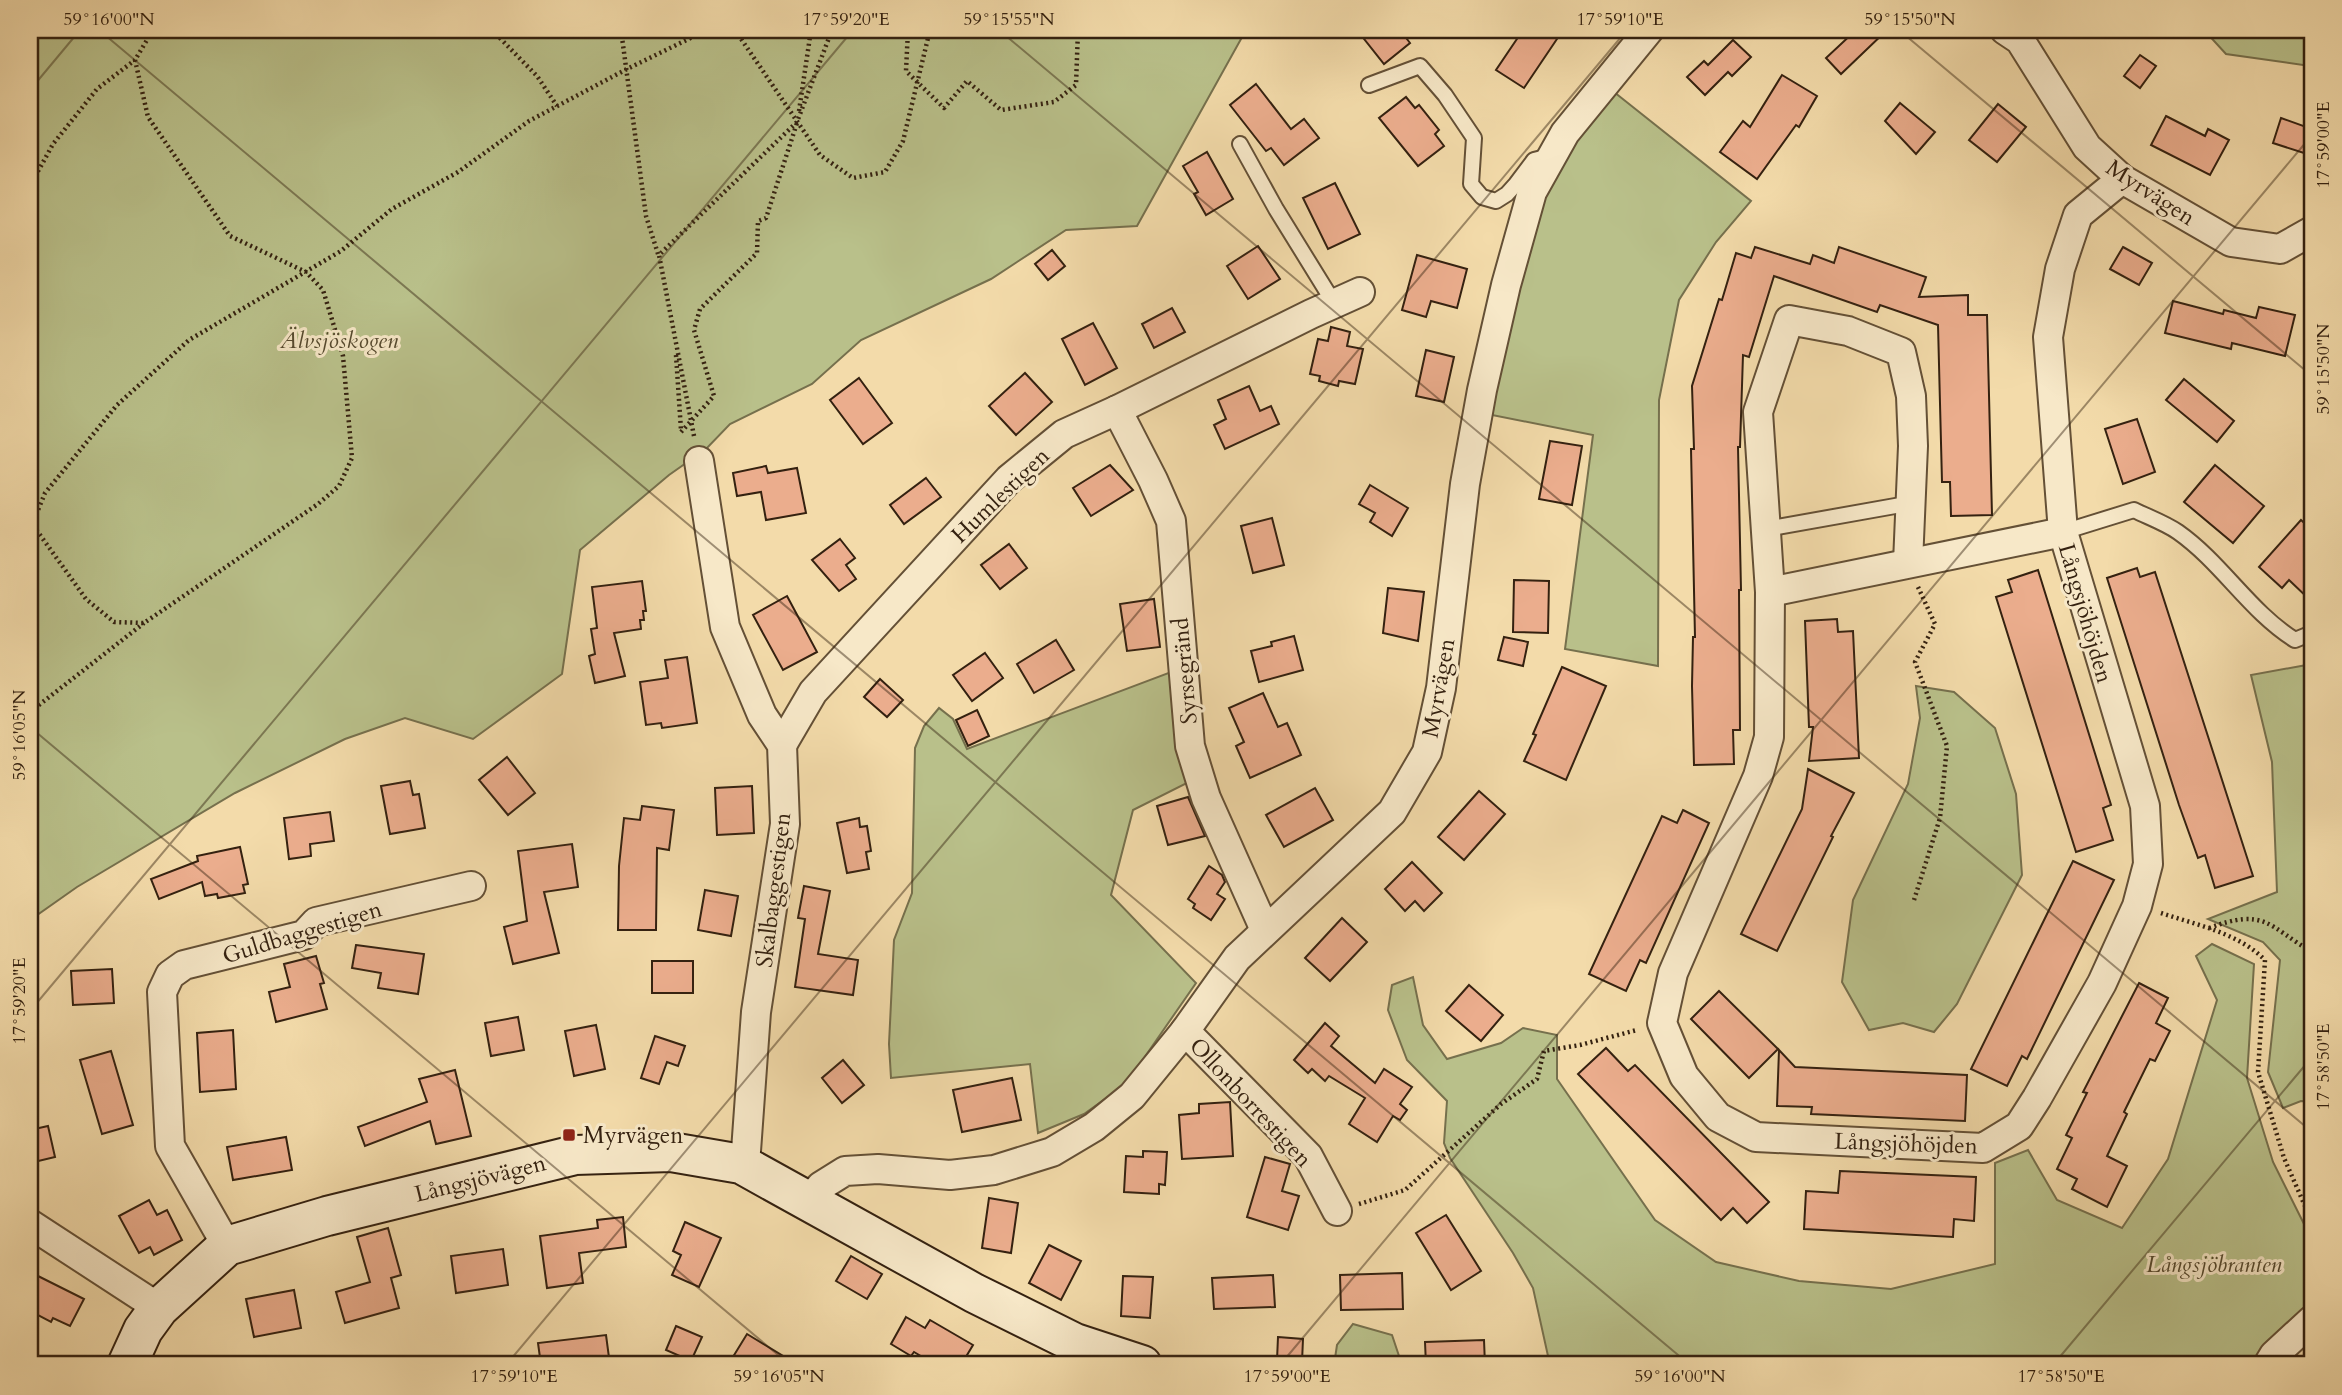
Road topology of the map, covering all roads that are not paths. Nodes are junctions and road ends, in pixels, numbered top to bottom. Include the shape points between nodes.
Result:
1 (1649, 30) edge
2 (2005, 30) edge
3 (1368, 85) dead end
4 (1240, 144) dead end
5 (1551, 155) junction
6 (2122, 179) junction
7 (2312, 232) edge
8 (1360, 292) dead end
9 (1334, 303) junction
10 (1117, 410) junction
11 (699, 461) road end
12 (1912, 503) junction
13 (1766, 529) junction
14 (2063, 532) junction
15 (1908, 563) junction
16 (1770, 592) junction
17 (2312, 633) edge
18 (782, 745) junction
19 (471, 886) dead end
20 (1265, 930) junction
21 (1185, 1031) junction
22 (741, 1164) junction
23 (809, 1200) junction
24 (1336, 1211) road end
25 (30, 1224) edge
26 (227, 1246) junction
27 (159, 1308) junction
28 (2312, 1320) edge
29 (1128, 1363) edge
30 (127, 1365) edge
31 (2268, 1365) edge

1 - 5 street, Myrvägen
2 - 6 street, Myrvägen via 2020,40 2087,147
3 - 5 lane via 1420,66 1474,138 1471,184 1482,197 1496,201 1534,160
4 - 9 lane
5 - 20 street, Myrvägen via 1532,192 1482,390 1465,484 1441,688 1427,752 1392,812
6 - 7 street, Myrvägen via 2231,242 2280,249
6 - 14 street, Långsjöhöjden via 2078,215 2060,269 2048,337
8 - 9 street, Humlestigen
9 - 10 street, Humlestigen
10 - 18 street, Humlestigen via 1064,434 1009,479 813,692
10 - 20 street, Syrsegränd via 1171,521 1190,746 1206,798
11 - 18 street via 724,627 762,715
12 - 13 lane
12 - 13 street via 1911,396 1901,352 1848,331 1789,320 1759,412
12 - 15 street
13 - 16 street
14 - 15 street, Långsjöhöjden
14 - 16 street, Långsjöhöjden via 2146,806 2148,864 2137,906 2102,982 2037,1098 2019,1126 1983,1148 1756,1137 1718,1117 1684,1076 1662,1023 1673,973 1758,776 1769,737
14 - 17 lane, Långsjöhöjden via 2134,510 2178,532 2277,628 2295,640
15 - 16 street, Långsjöhöjden
18 - 22 street, Skalbaggestigen via 785,824 756,1012 746,1151
19 - 26 street, Guldbaggestigen via 316,922 304,935 184,965 170,975 162,992 170,1146
20 - 21 street, Myrvägen via 1237,958
21 - 23 street, Myrvägen via 1132,1096 1094,1127 1052,1152 994,1170 950,1175 845,1171
21 - 24 street, Ollonborrestigen via 1308,1156
22 - 23 street, Långsjövägen
22 - 26 street, Långsjövägen via 671,1152 575,1155
23 - 29 street, Långsjövägen via 974,1293 1075,1343
25 - 27 street
26 - 27 street, Långsjövägen
27 - 30 street, Långsjövägen
28 - 31 street

